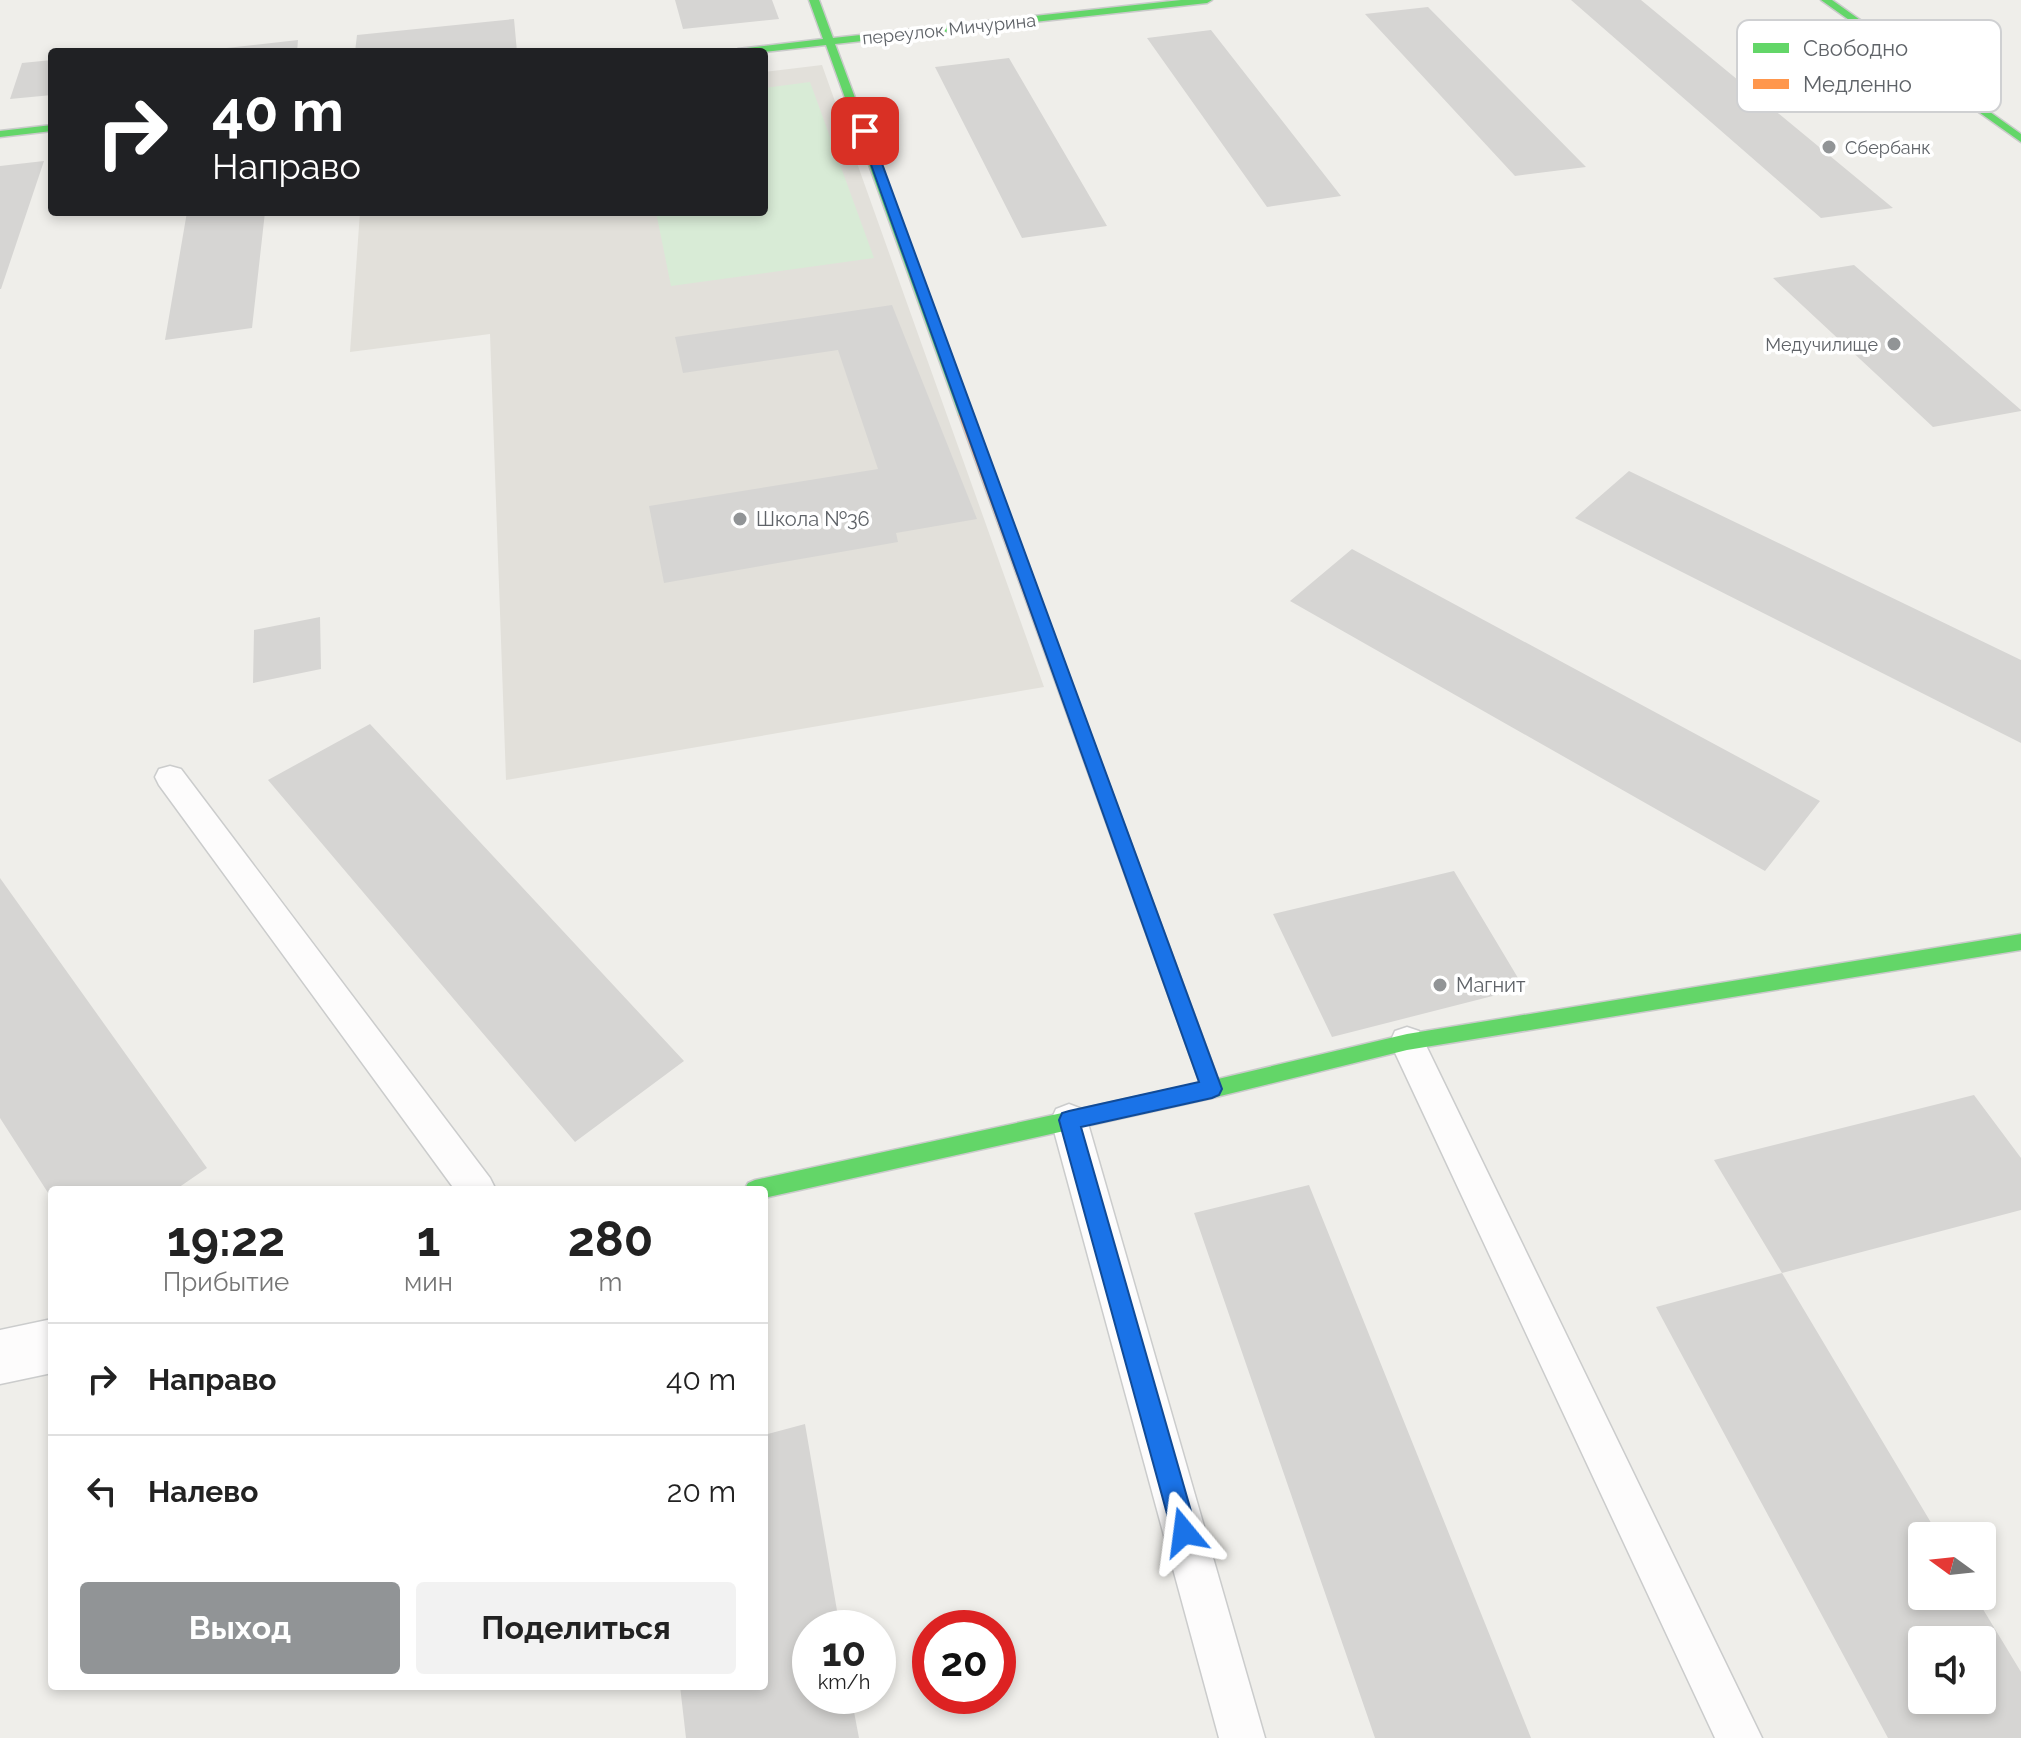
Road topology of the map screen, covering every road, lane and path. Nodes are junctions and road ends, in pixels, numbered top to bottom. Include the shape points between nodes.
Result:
1 (814, 0) edge
2 (1207, 0) edge
3 (1826, 0) edge
4 (1854, 20) edge
5 (832, 42) junction
6 (768, 49) edge
7 (1983, 112) edge
8 (48, 128) edge
9 (0, 134) edge
10 (2021, 139) edge
11 (170, 777) dead end
12 (2021, 942) edge
13 (1407, 1042) junction
14 (1212, 1089) junction
15 (1069, 1120) junction
16 (474, 1186) edge
17 (768, 1187) edge
18 (48, 1347) edge
19 (0, 1357) edge
20 (1242, 1738) edge
21 (1739, 1738) edge

1 - 5 street
2 - 5 street, переулок Мичурина
3 - 4 street
5 - 6 street, переулок Мичурина
5 - 14 street
7 - 10 street
8 - 9 street
11 - 16 lane
12 - 13 street
13 - 14 street
13 - 21 lane
14 - 15 street
15 - 17 street
15 - 20 lane
18 - 19 street

